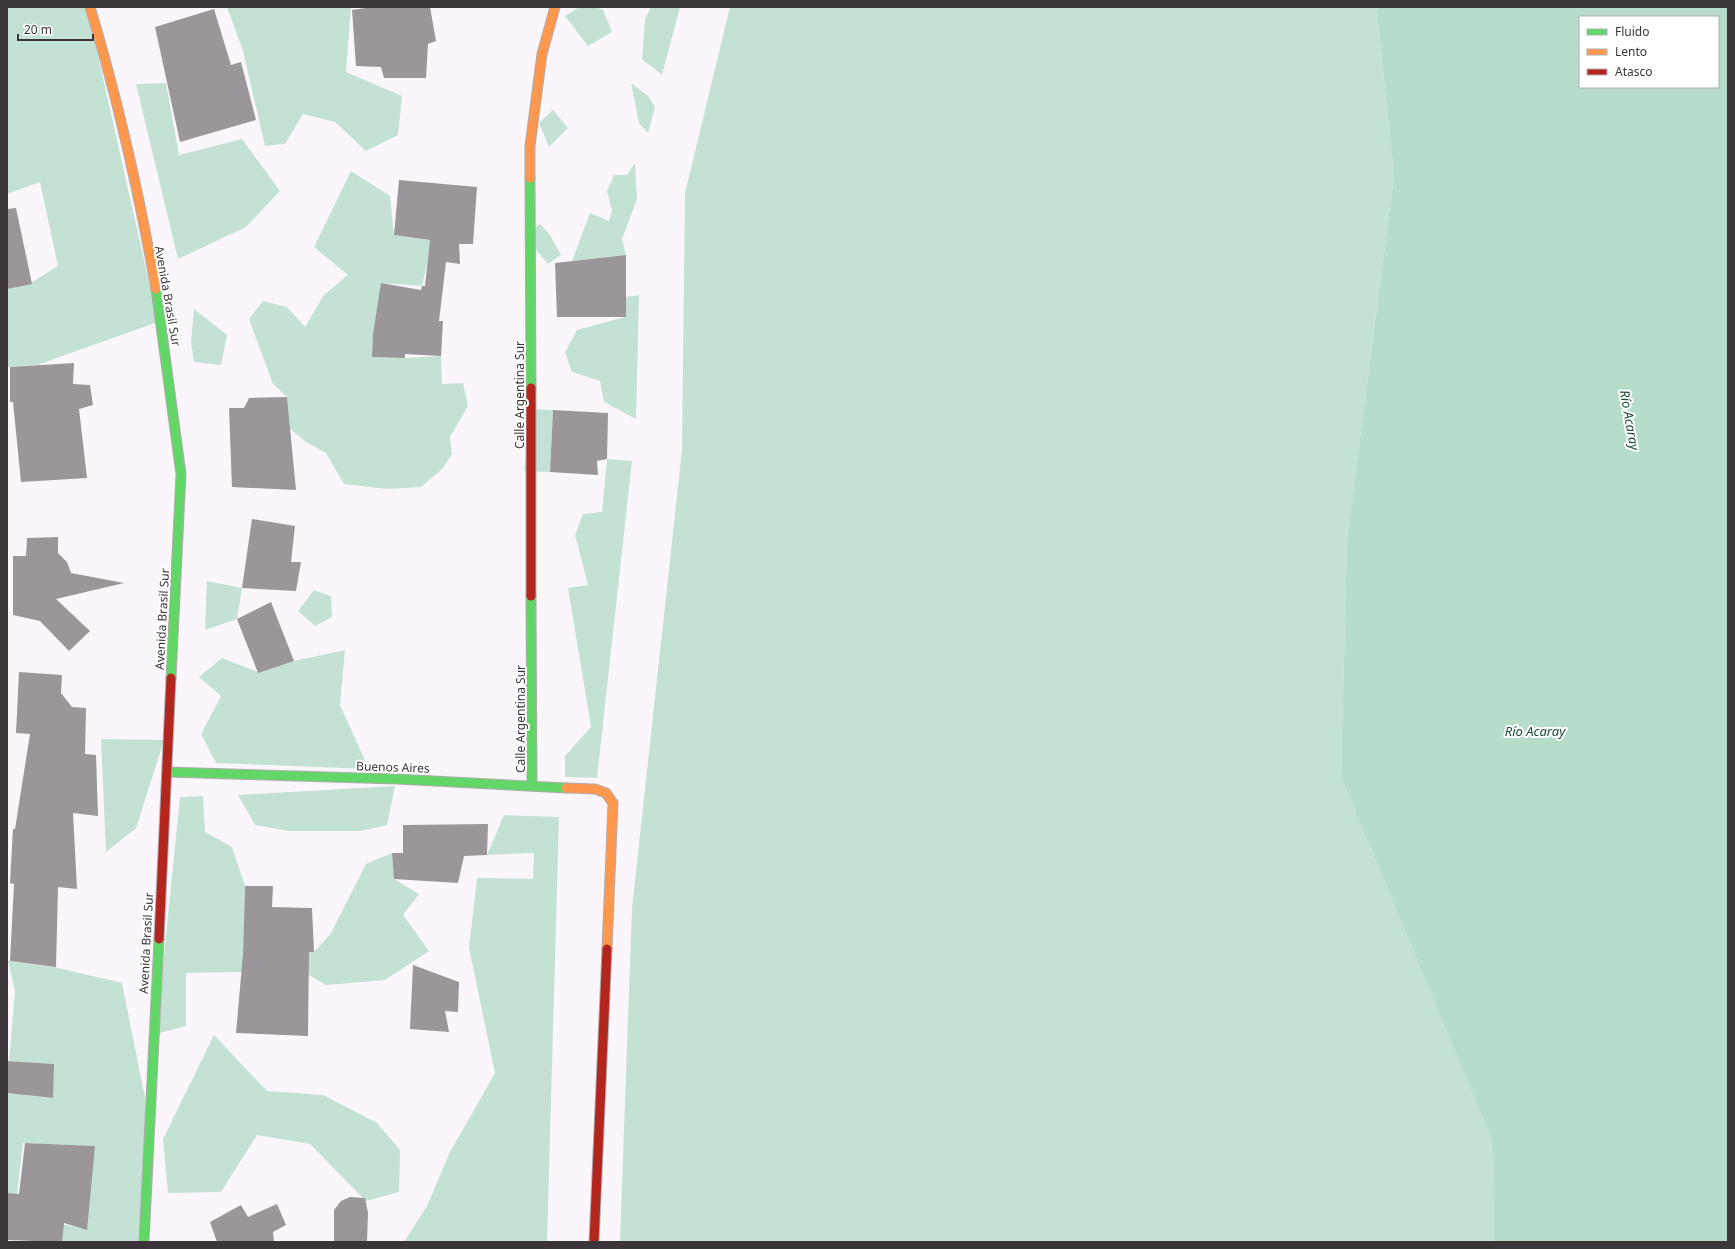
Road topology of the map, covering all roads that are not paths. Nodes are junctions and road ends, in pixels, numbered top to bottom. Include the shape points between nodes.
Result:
1 (90, 7) edge
2 (554, 7) edge
3 (167, 772) junction
4 (532, 785) junction
5 (144, 1242) edge
6 (594, 1242) edge

1 - 3 street, Avenida Brasil Sur via 138,187 170,380 181,474
2 - 4 street, Calle Argentina Sur via 542,54 530,146
3 - 4 street, Buenos Aires
3 - 5 street, Avenida Brasil Sur
4 - 6 street, Buenos Aires via 595,789 606,793 613,803

